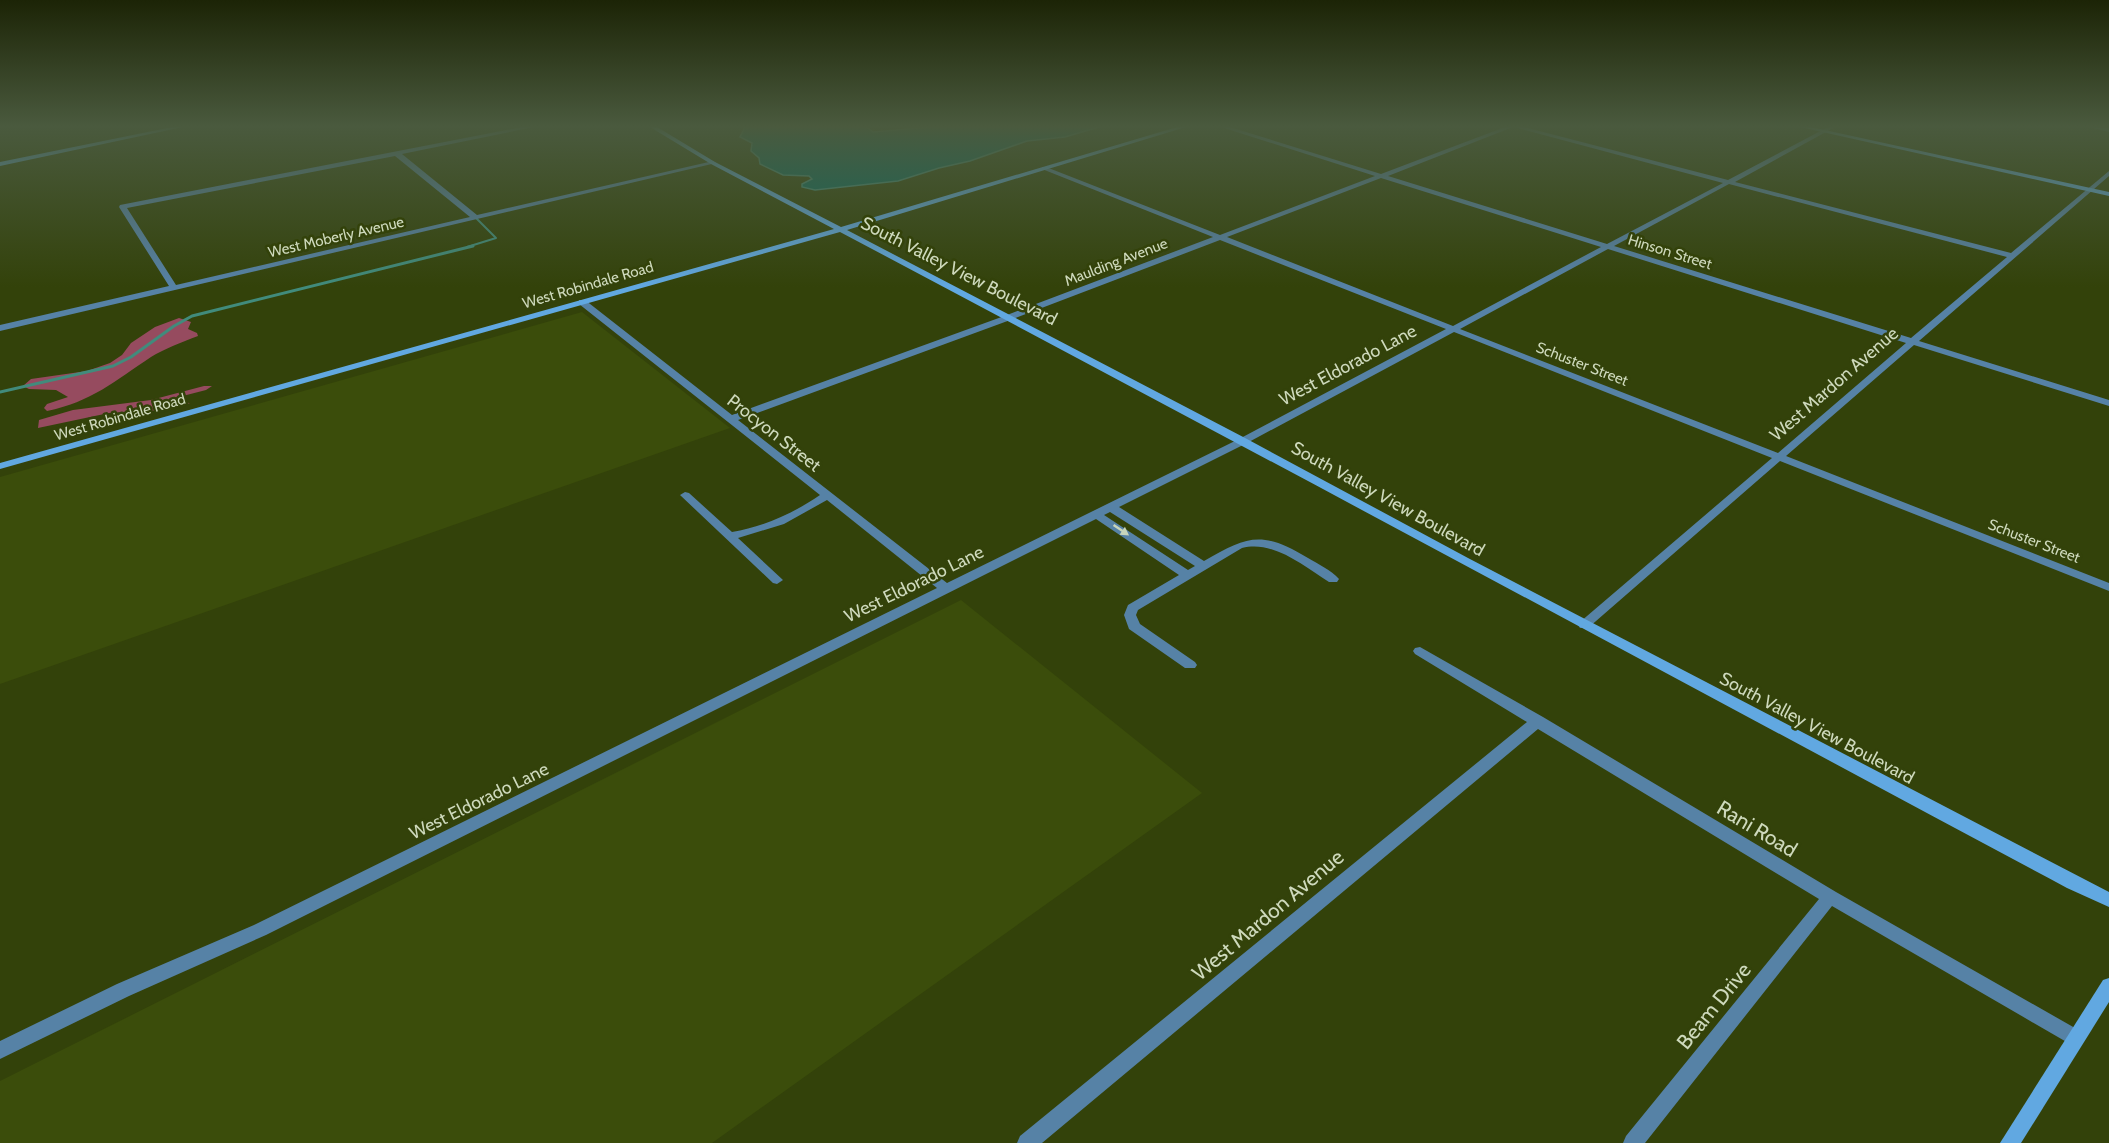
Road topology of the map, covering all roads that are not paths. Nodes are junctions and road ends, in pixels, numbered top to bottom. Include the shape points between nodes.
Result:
1 (258, 180) edge
2 (430, 180) edge
3 (638, 180) edge
4 (746, 180) edge
5 (1003, 180) edge
6 (1075, 180) edge
7 (1370, 180) edge
8 (1395, 180) edge
9 (1721, 180) edge
10 (1730, 180) edge
11 (2049, 180) edge
12 (2101, 180) edge
13 (1727, 182) junction
14 (2090, 190) junction
15 (2109, 194) edge
16 (476, 218) junction
17 (840, 230) junction
18 (1220, 237) junction
19 (1609, 247) junction
20 (2012, 256) junction
21 (174, 288) junction
22 (582, 302) junction
23 (1010, 317) junction
24 (0, 328) edge
25 (1453, 330) junction
26 (1912, 342) junction
27 (2109, 403) edge
28 (730, 419) junction
29 (1244, 441) junction
30 (1778, 457) junction
31 (0, 466) edge
32 (685, 495) dead end
33 (827, 495) junction
34 (1111, 507) junction
35 (1096, 514) junction
36 (729, 536) junction
37 (1203, 566) junction
38 (1187, 575) junction
39 (1332, 579) dead end
40 (777, 580) dead end
41 (2109, 586) edge
42 (946, 589) junction
43 (1584, 625) junction
44 (1420, 651) dead end
45 (1190, 665) dead end
46 (1538, 722) junction
47 (1830, 897) junction
48 (2109, 900) edge
49 (2109, 986) edge
50 (2076, 1038) junction
51 (0, 1050) edge
52 (1028, 1143) edge
53 (1633, 1143) edge
54 (2010, 1143) edge

1 - 21 street via 123,207
2 - 16 street
3 - 16 street, West Moberly Avenue
4 - 17 main road, South Valley View Boulevard
5 - 17 main road, West Robindale Road
6 - 18 street, Schuster Street
7 - 18 street, Maulding Avenue
8 - 19 street, Hinson Street
9 - 13 street
10 - 13 street, West Eldorado Lane
11 - 14 main road
12 - 14 street, West Mardon Avenue
13 - 19 street, West Eldorado Lane
13 - 20 street
14 - 15 main road
14 - 20 street, West Mardon Avenue
16 - 21 street, West Moberly Avenue
17 - 22 main road, West Robindale Road
17 - 23 main road, South Valley View Boulevard
18 - 23 street, Maulding Avenue
18 - 25 street, Schuster Street
19 - 25 street, West Eldorado Lane
19 - 26 street, Hinson Street
20 - 26 street, West Mardon Avenue
21 - 24 street, West Moberly Avenue
22 - 28 street, Procyon Street
22 - 31 main road, West Robindale Road
23 - 28 street, Maulding Avenue
23 - 29 main road, South Valley View Boulevard
25 - 29 street, West Eldorado Lane
25 - 30 street, Schuster Street
26 - 27 street, Hinson Street
26 - 30 street, West Mardon Avenue
28 - 33 street, Procyon Street
29 - 34 street, West Eldorado Lane
29 - 43 main road, South Valley View Boulevard
30 - 41 street, Schuster Street
30 - 43 street, West Mardon Avenue
32 - 36 street
33 - 36 street via 812,506 746,534
33 - 42 street, Procyon Street
34 - 35 street, West Eldorado Lane
34 - 37 street
35 -> 38 street
35 - 42 street, West Eldorado Lane
36 - 40 street
37 - 38 street
37 - 39 street via 1254,540 1276,546
38 - 45 street via 1139,603 1130,615 1134,626
42 - 51 street, West Eldorado Lane via 271,925
43 - 48 main road, South Valley View Boulevard
44 - 46 street, Rani Road
46 - 47 street, Rani Road
46 - 52 street, West Mardon Avenue
47 - 50 street, Rani Road
47 - 53 street, Beam Drive
49 - 50 main road
50 - 54 main road

